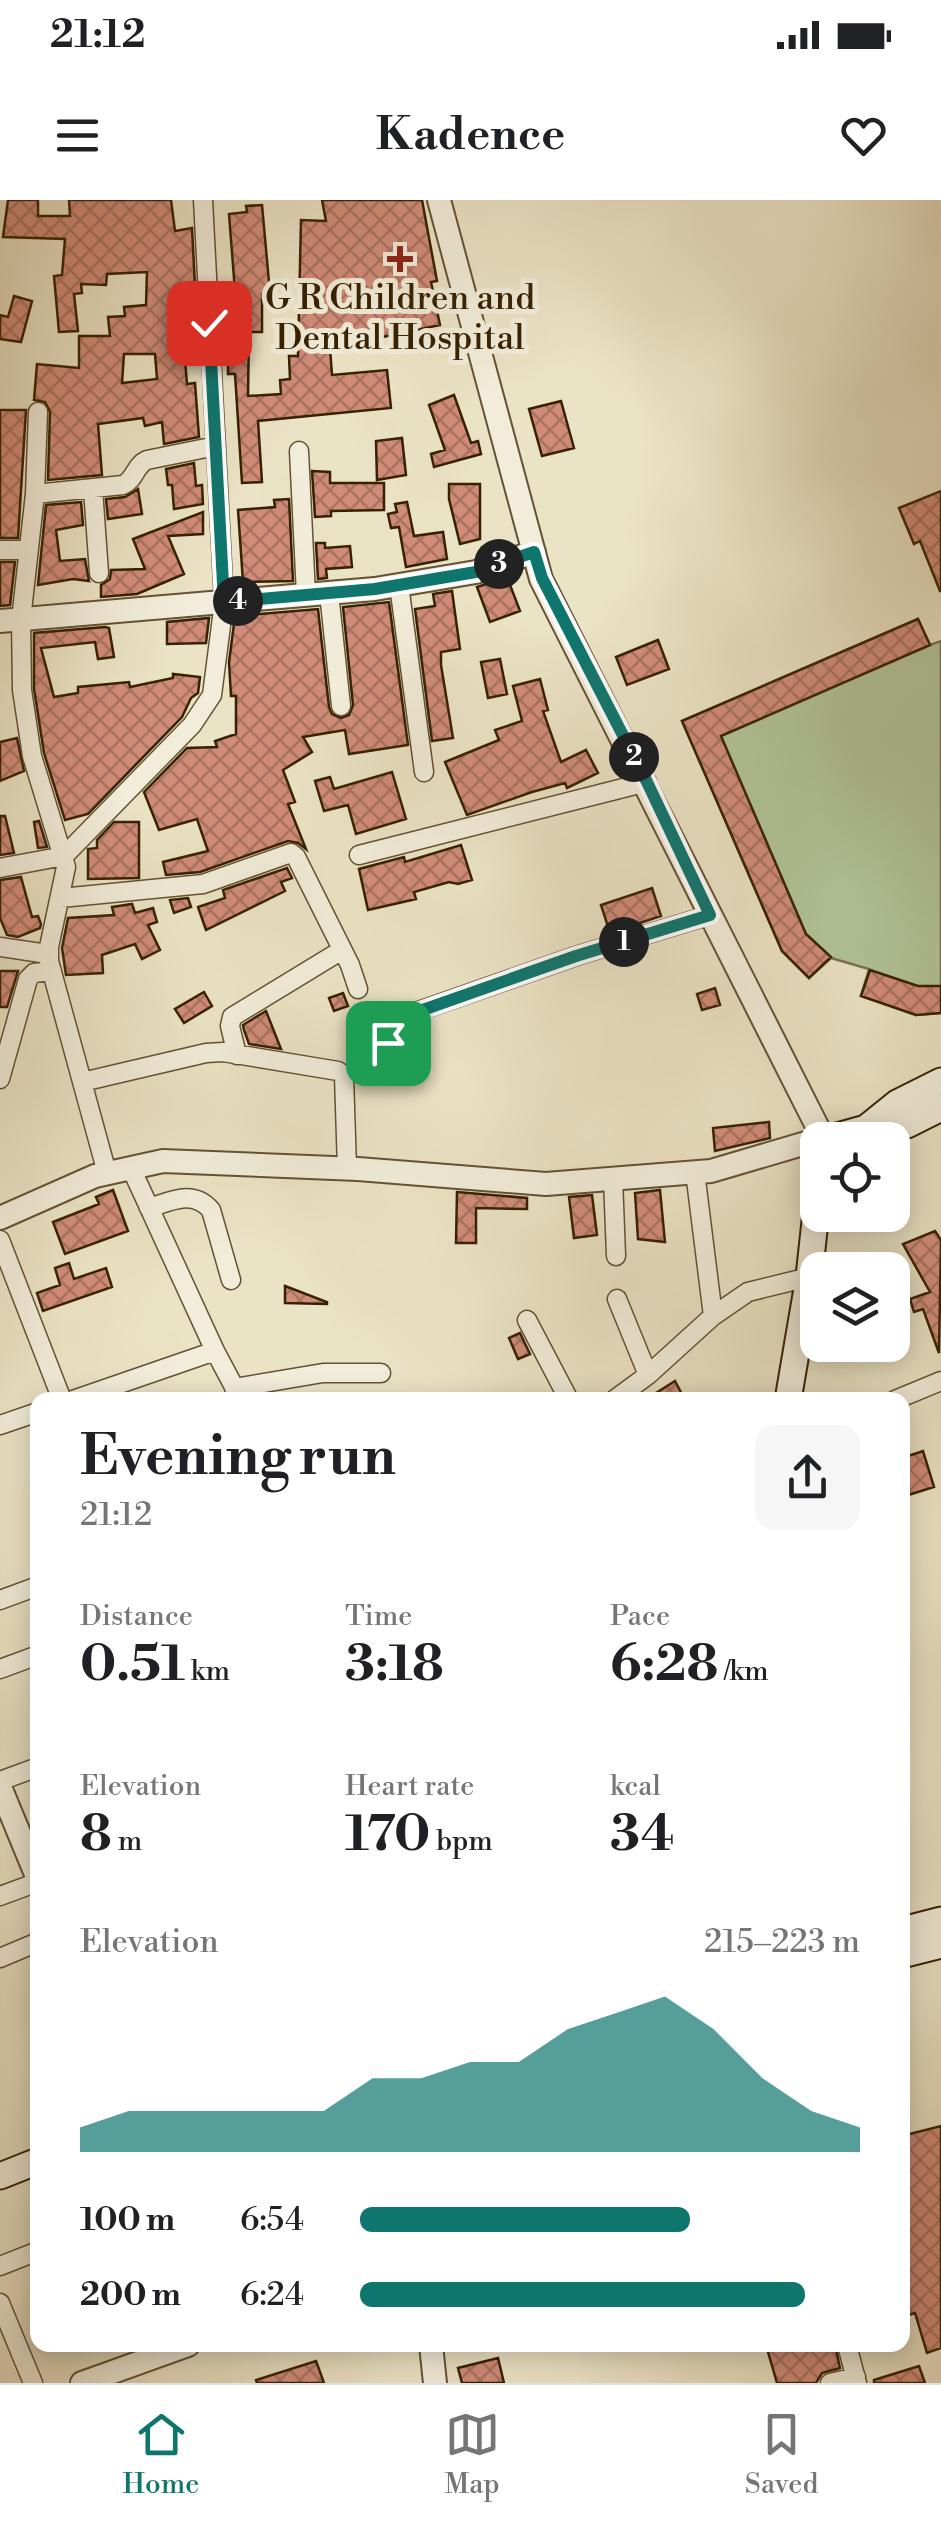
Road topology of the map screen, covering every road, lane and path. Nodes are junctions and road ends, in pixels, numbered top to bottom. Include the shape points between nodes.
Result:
1 (202, 200) edge
2 (439, 200) edge
3 (38, 412) dead end
4 (216, 446) junction
5 (298, 452) dead end
6 (94, 489) junction
7 (35, 494) junction
8 (0, 550) edge
9 (29, 550) junction
10 (534, 552) junction
11 (99, 572) dead end
12 (399, 584) junction
13 (318, 594) junction
14 (224, 602) junction
15 (10, 621) edge
16 (341, 706) dead end
17 (424, 772) dead end
18 (647, 782) junction
19 (359, 855) dead end
20 (64, 856) junction
21 (0, 868) edge
22 (61, 898) junction
23 (710, 915) junction
24 (0, 947) edge
25 (342, 950) junction
26 (50, 962) junction
27 (358, 989) dead end
28 (6, 1030) edge
29 (388, 1043) dead end
30 (237, 1054) junction
31 (0, 1079) edge
32 (941, 1081) edge
33 (82, 1082) junction
34 (941, 1108) edge
35 (814, 1122) edge
36 (873, 1122) edge
37 (910, 1124) edge
38 (800, 1146) edge
39 (131, 1168) junction
40 (346, 1169) junction
41 (695, 1172) junction
42 (107, 1174) junction
43 (613, 1178) junction
44 (149, 1208) junction
45 (0, 1218) edge
46 (0, 1240) edge
47 (616, 1256) dead end
48 (800, 1279) edge
49 (231, 1280) dead end
50 (616, 1299) dead end
51 (713, 1316) junction
52 (527, 1320) dead end
53 (800, 1330) edge
54 (215, 1350) junction
55 (381, 1373) dead end
56 (648, 1375) junction
57 (941, 1381) edge
58 (59, 1392) edge
59 (95, 1392) edge
60 (237, 1392) edge
61 (246, 1392) edge
62 (565, 1392) edge
63 (625, 1392) edge
64 (789, 1392) edge
65 (910, 1394) edge
66 (30, 1415) edge
67 (0, 1425) edge
68 (30, 1589) edge
69 (0, 1600) edge
70 (30, 1658) edge
71 (0, 1669) edge
72 (30, 1771) edge
73 (0, 1784) edge
74 (30, 1860) edge
75 (30, 1883) edge
76 (0, 1896) edge
77 (941, 1920) edge
78 (910, 1928) edge
79 (30, 1945) edge
80 (941, 1945) edge
81 (910, 1953) edge
82 (0, 1958) edge
83 (30, 2164) edge
84 (0, 2176) edge
85 (30, 2254) edge
86 (0, 2266) edge
87 (0, 2303) edge
88 (169, 2352) edge
89 (432, 2352) edge
90 (849, 2352) edge
91 (856, 2380) edge
92 (87, 2382) edge
93 (33, 2383) edge
94 (436, 2383) edge
95 (830, 2383) edge

1 - 4 street
2 - 10 street
3 - 7 street
4 - 6 street via 147,460 127,483
4 - 14 street
5 - 13 street
6 - 7 street
6 - 11 street
7 - 9 street
8 - 9 street
9 - 15 street
10 - 12 street via 476,572
10 - 18 street
12 - 13 street
12 - 17 street
13 - 14 street
13 - 16 street
14 - 15 street
14 - 20 street via 216,679 203,712
15 - 20 street via 32,756
18 - 19 street
18 - 23 street
20 - 21 street
20 - 22 street
22 - 25 street via 203,884 291,853
22 - 26 street
23 - 29 street via 400,1018
23 - 35 street
24 - 26 street
25 - 27 street
25 - 30 street via 232,1017
26 - 28 street via 28,979
26 - 33 street
28 - 31 street
30 - 33 street via 206,1053
30 - 40 street via 342,1073
32 - 36 main road
33 - 42 street
34 - 37 main road
38 - 41 street
39 - 40 street via 163,1161
39 - 42 street
39 - 44 street
40 - 43 street via 546,1184
41 - 43 street
41 - 51 street
42 - 45 street
43 - 47 street
44 - 49 street via 183,1197 205,1202
44 - 54 street
46 - 58 street
48 - 51 street via 748,1292
50 - 56 street
51 - 56 street
52 - 62 street
53 - 64 main road
54 - 59 street
54 - 60 street
55 - 61 street via 323,1373
56 - 63 street
57 - 65 street
66 - 67 street
68 - 69 street
70 - 71 street
72 - 73 street
73 - 74 street
75 - 76 street
77 - 78 main road
79 - 82 street
80 - 81 main road
83 - 84 main road
85 - 86 street
87 - 93 street
88 - 92 street
89 - 94 street
90 - 91 street
91 - 95 street

